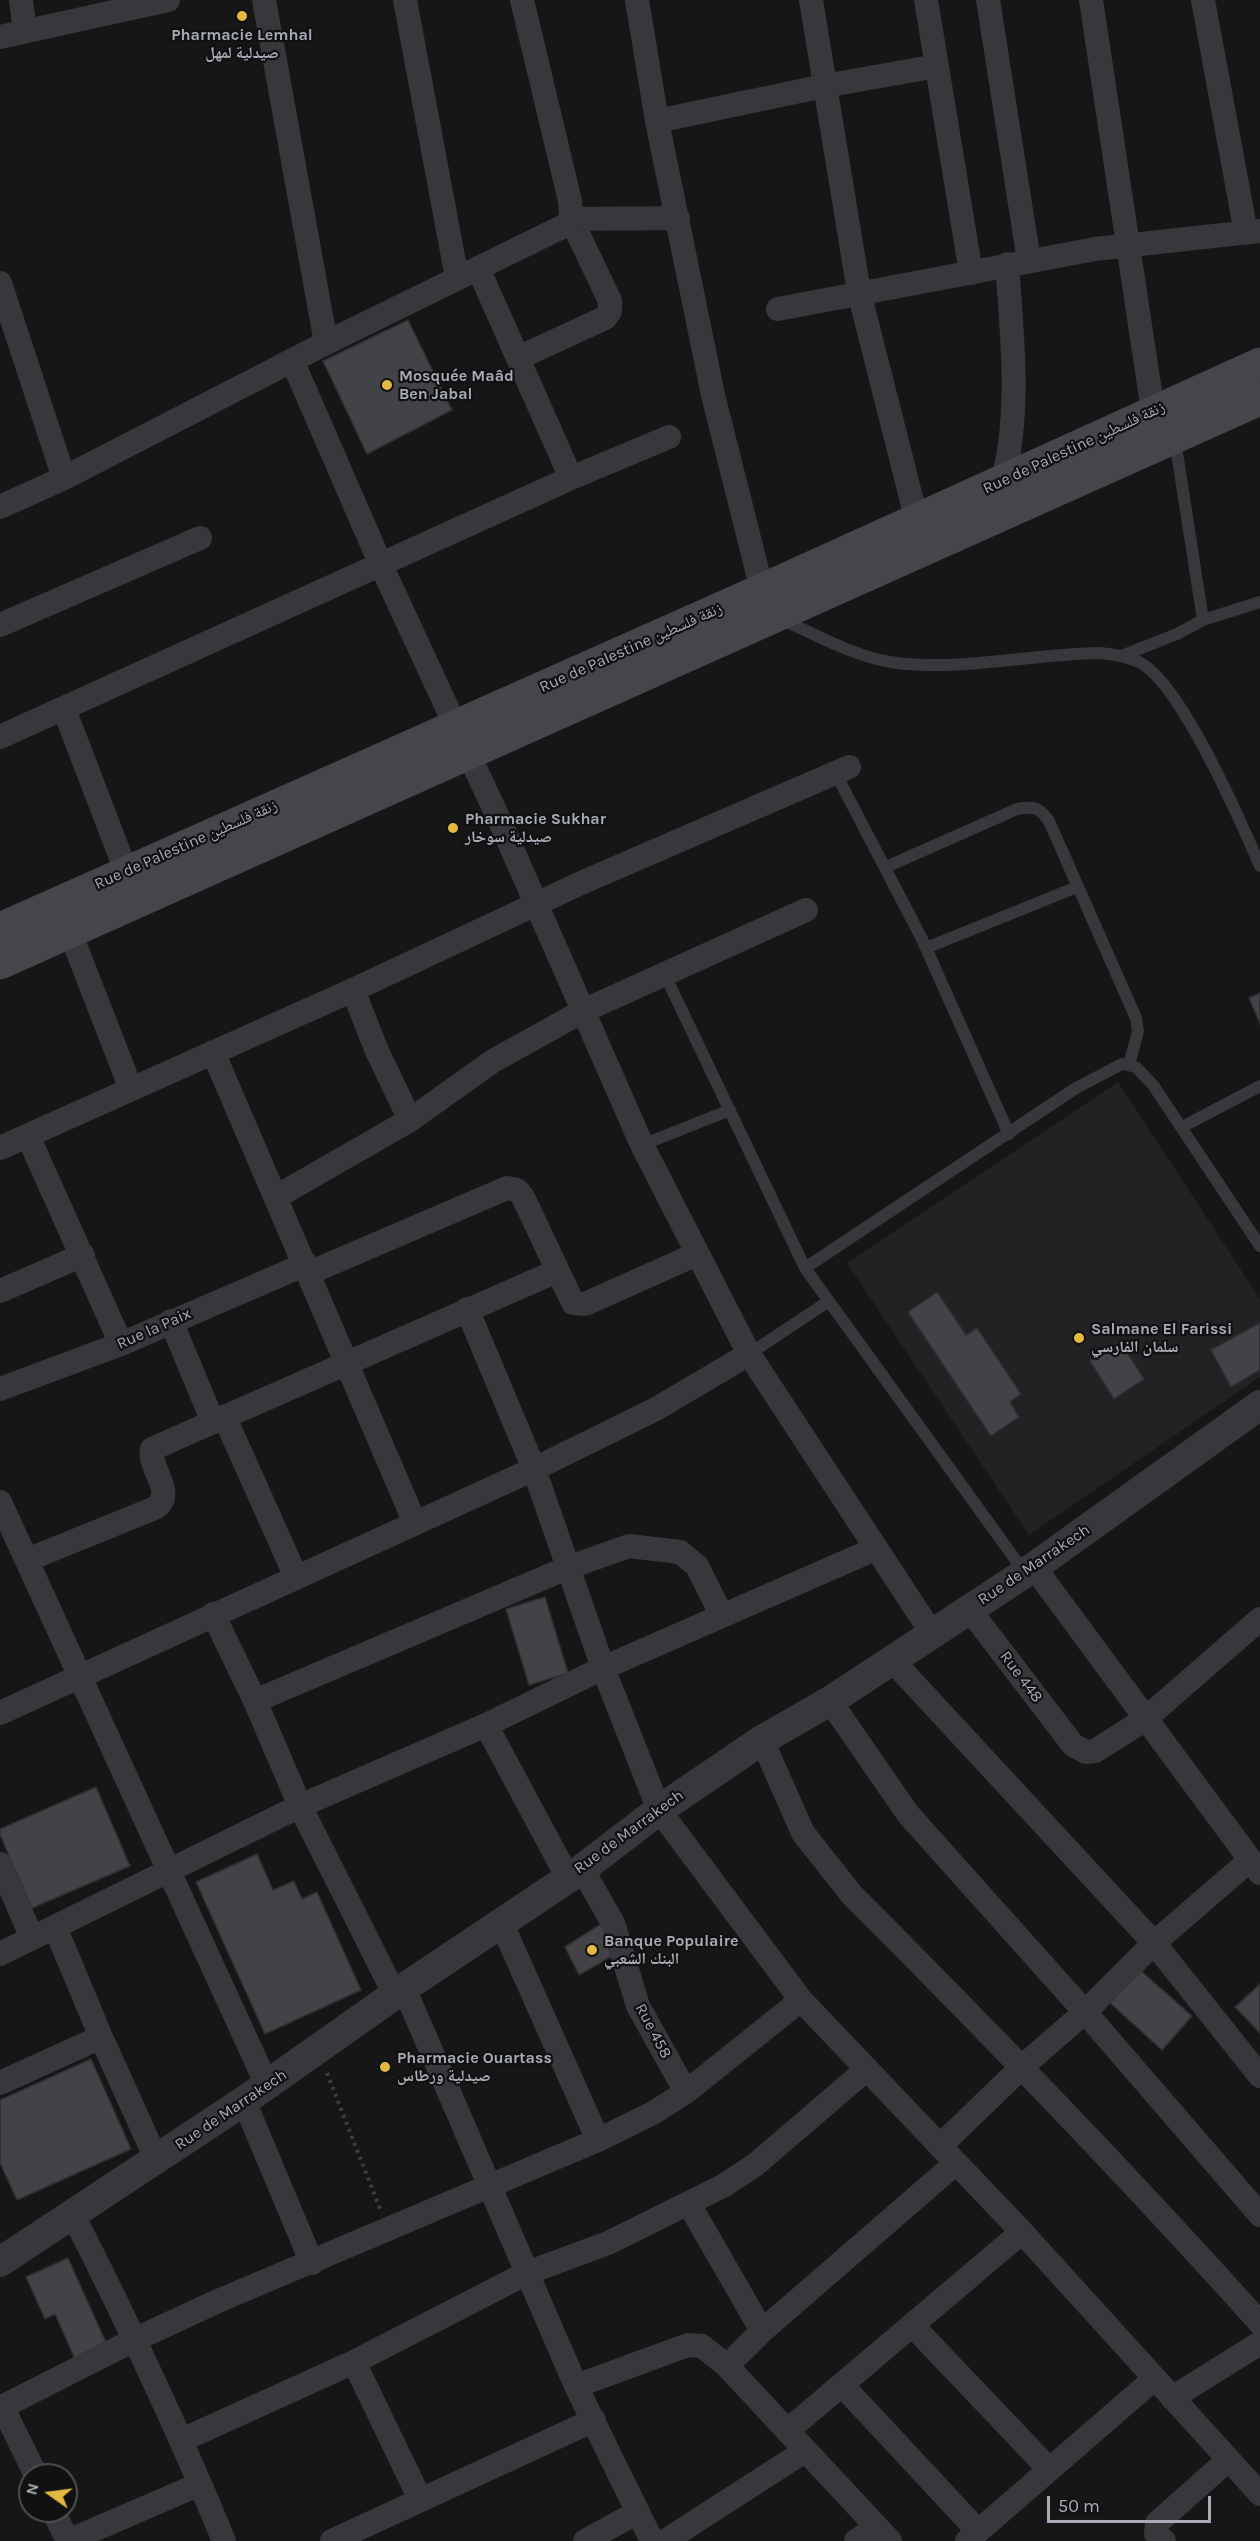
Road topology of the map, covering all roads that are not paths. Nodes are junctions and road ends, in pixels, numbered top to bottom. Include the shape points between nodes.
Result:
1 (21, 0) edge
2 (168, 0) edge
3 (264, 0) edge
4 (405, 0) edge
5 (522, 0) edge
6 (637, 0) edge
7 (811, 0) edge
8 (926, 0) edge
9 (988, 0) edge
10 (1091, 0) edge
11 (1203, 0) edge
12 (141, 3) edge
13 (25, 32) junction
14 (0, 37) edge
15 (937, 66) junction
16 (824, 86) junction
17 (657, 121) junction
18 (678, 218) junction
19 (571, 219) junction
20 (1253, 232) edge
21 (1129, 244) junction
22 (1018, 262) junction
23 (468, 273) junction
24 (971, 273) junction
25 (0, 283) edge
26 (859, 292) junction
27 (778, 309) dead end
28 (326, 342) junction
29 (518, 358) junction
30 (292, 360) junction
31 (1260, 364) edge
32 (1260, 399) edge
33 (1153, 411) junction
34 (669, 437) dead end
35 (1175, 437) junction
36 (63, 478) junction
37 (571, 478) junction
38 (1003, 481) junction
39 (0, 507) edge
40 (917, 520) junction
41 (200, 538) dead end
42 (381, 565) junction
43 (1260, 602) edge
44 (768, 603) junction
45 (1203, 620) junction
46 (0, 625) edge
47 (1121, 656) junction
48 (64, 709) junction
49 (2, 733) edge
50 (462, 740) junction
51 (843, 770) joint
52 (1260, 866) edge
53 (886, 867) junction
54 (126, 871) junction
55 (1077, 887) junction
56 (536, 905) junction
57 (806, 910) dead end
58 (0, 930) edge
59 (70, 932) junction
60 (926, 948) junction
61 (0, 963) edge
62 (665, 975) junction
63 (353, 990) junction
64 (583, 1011) junction
65 (213, 1052) junction
66 (1129, 1065) junction
67 (1260, 1086) edge
68 (131, 1089) junction
69 (730, 1110) junction
70 (410, 1120) junction
71 (1182, 1127) junction
72 (1009, 1134) junction
73 (28, 1136) junction
74 (642, 1145) junction
75 (0, 1148) edge
76 (276, 1197) junction
77 (1260, 1246) edge
78 (697, 1254) junction
79 (83, 1255) junction
80 (805, 1268) junction
81 (307, 1269) junction
82 (557, 1271) junction
83 (0, 1291) edge
84 (829, 1301) junction
85 (467, 1309) junction
86 (171, 1321) junction
87 (122, 1344) junction
88 (749, 1354) junction
89 (346, 1365) junction
90 (0, 1389) edge
91 (1260, 1405) edge
92 (219, 1420) junction
93 (534, 1469) junction
94 (0, 1503) edge
95 (415, 1523) junction
96 (875, 1549) junction
97 (27, 1560) junction
98 (567, 1568) junction
99 (1029, 1570) junction
100 (296, 1577) junction
101 (969, 1609) junction
102 (213, 1614) junction
103 (722, 1616) junction
104 (1260, 1619) edge
105 (931, 1632) junction
106 (891, 1659) junction
107 (603, 1668) junction
108 (79, 1676) junction
109 (255, 1701) junction
110 (830, 1701) junction
111 (0, 1713) edge
112 (1144, 1720) junction
113 (486, 1725) junction
114 (762, 1740) junction
115 (300, 1806) junction
116 (659, 1810) junction
117 (0, 1864) edge
118 (1255, 1866) edge
119 (169, 1871) junction
120 (574, 1873) junction
121 (501, 1922) junction
122 (55, 1927) junction
123 (32, 1938) junction
124 (1154, 1943) junction
125 (0, 1954) edge
126 (399, 1992) junction
127 (801, 2000) junction
128 (1085, 2012) junction
129 (101, 2037) junction
130 (1023, 2066) junction
131 (867, 2069) junction
132 (1260, 2076) edge
133 (0, 2084) edge
134 (686, 2092) junction
135 (256, 2093) junction
136 (598, 2139) junction
137 (948, 2154) junction
138 (157, 2161) junction
139 (488, 2185) junction
140 (689, 2204) junction
141 (72, 2213) junction
142 (1260, 2215) edge
143 (1022, 2232) junction
144 (0, 2262) edge
145 (312, 2263) junction
146 (526, 2273) junction
147 (1260, 2323) edge
148 (912, 2325) junction
149 (762, 2331) junction
150 (136, 2339) junction
151 (1260, 2343) edge
152 (354, 2362) junction
153 (727, 2366) junction
154 (1154, 2379) junction
155 (842, 2385) junction
156 (576, 2386) junction
157 (1172, 2398) junction
158 (1, 2407) edge
159 (594, 2420) junction
160 (787, 2432) junction
161 (182, 2440) junction
162 (805, 2451) junction
163 (1228, 2460) junction
164 (30, 2463) edge
165 (1049, 2469) junction
166 (200, 2484) junction
167 (1260, 2494) edge
168 (420, 2499) junction
169 (638, 2512) junction
170 (59, 2523) edge
171 (1160, 2532) edge
172 (883, 2534) edge
173 (973, 2536) edge
174 (68, 2541) edge
175 (224, 2541) edge
176 (332, 2541) edge
177 (585, 2541) edge
178 (652, 2541) edge
179 (664, 2541) edge
180 (856, 2541) edge
181 (1136, 2541) edge

1 - 13 street
2 - 12 street
3 - 28 street
4 - 23 street
5 - 19 street
6 - 17 street
7 - 16 street
8 - 15 street
9 - 22 street
10 - 21 street
11 - 20 street
12 - 13 street
13 - 14 street
15 - 16 street
15 - 24 street
16 - 17 street
16 - 26 street
17 - 18 street
18 - 19 street
18 - 44 street via 713,395
19 - 23 street via 560,229
19 - 29 street via 610,301 610,311 605,318
20 - 21 street
21 - 22 street
21 - 33 street
22 - 24 street
22 - 38 street via 1015,406
23 - 28 street
23 - 29 street
24 - 26 street
25 - 36 street
26 - 27 street
26 - 40 street
28 - 30 street
29 - 37 street
30 - 36 street
30 - 42 street
31 - 33 main road, Rue de Palestine زنقة فلسطين
32 - 35 main road, Rue de Palestine زنقة فلسطين
33 - 38 main road, Rue de Palestine زنقة فلسطين
34 - 37 street
35 - 44 main road, Rue de Palestine زنقة فلسطين
35 - 45 lane
36 - 39 street
37 - 42 street
38 - 40 main road, Rue de Palestine زنقة فلسطين
40 - 44 main road, Rue de Palestine زنقة فلسطين
41 - 46 street
42 - 48 street
42 - 50 street
43 - 45 lane
44 - 47 lane via 870,657 896,663 947,665 1072,653
44 - 50 main road, Rue de Palestine زنقة فلسطين
45 - 47 lane
47 - 52 lane via 1140,662 1156,675 1181,706
48 - 49 street
48 - 54 street
50 - 54 main road, Rue de Palestine زنقة فلسطين
50 - 56 street
50 - 59 main road, Rue de Palestine زنقة فلسطين
51 - 53 lane
51 - 56 street
53 - 55 lane via 1017,809 1035,807 1049,821
53 - 60 lane
54 - 58 main road, Rue de Palestine زنقة فلسطين
55 - 60 lane
55 - 66 lane via 1136,1018 1138,1031
56 - 63 street
56 - 64 street
57 - 62 street
59 - 61 main road, Rue de Palestine زنقة فلسطين
59 - 68 street
60 - 72 lane
62 - 64 street
62 - 69 lane
63 - 65 street
63 - 70 street
64 - 70 street via 493,1061
64 - 74 street
65 - 68 street
65 - 76 street
66 - 71 lane via 1144,1073
66 - 72 lane via 1114,1066 1095,1076
67 - 71 lane
68 - 73 street
69 - 74 lane
69 - 80 lane
70 - 76 street
71 - 77 lane
72 - 80 lane
73 - 75 street
73 - 79 street
74 - 78 street
76 - 81 street
78 - 82 street via 580,1304 569,1298
78 - 88 street
79 - 83 street
79 - 87 street
80 - 84 lane
81 - 82 street, Rue la Paix via 507,1188 523,1197
81 - 86 street, Rue la Paix
81 - 89 street
82 - 85 street
84 - 88 lane
84 - 99 lane
85 - 89 street
85 - 93 street
86 - 87 street, Rue la Paix
86 - 92 street
87 - 90 street, Rue la Paix
88 - 93 street via 656,1408
88 - 96 street
89 - 92 street
89 - 95 street
91 - 99 street, Rue de Marrakech
92 - 97 street via 152,1449 164,1494 155,1509
92 - 100 street
93 - 95 street
93 - 98 street
94 - 97 street
95 - 100 street
96 - 103 street
96 - 105 street
97 - 108 street
98 - 103 street via 629,1546 680,1552 697,1566
98 - 107 street
98 - 109 street
99 - 101 street, Rue de Marrakech
99 - 112 street
100 - 102 street
101 - 105 street, Rue de Marrakech
101 - 112 street, Rue 448 via 1073,1745 1086,1752 1095,1751
102 - 108 street
102 - 109 street
103 - 107 street
104 - 112 street
105 - 106 street, Rue de Marrakech
106 - 110 street, Rue de Marrakech
106 - 124 street
107 - 113 street
107 - 116 street
108 - 111 street
108 - 119 street
109 - 115 street
110 - 114 street, Rue de Marrakech
110 - 128 street via 908,1814
112 - 118 street
113 - 115 street
113 - 120 street, Rue 458
114 - 116 street, Rue de Marrakech
114 - 130 street via 803,1833 826,1864 852,1895
115 - 119 street
115 - 126 street
116 - 120 street, Rue de Marrakech
116 - 127 street
117 - 123 street
118 - 124 street
119 - 122 street
119 - 135 street
120 - 121 street, Rue de Marrakech
120 - 134 street, Rue 458 via 614,1923 638,2006
121 - 126 street, Rue de Marrakech
121 - 136 street
122 - 123 street
122 - 129 street
123 - 125 street
124 - 128 street
124 - 132 street
126 - 135 street, Rue de Marrakech
126 - 139 street
127 - 131 street
127 - 134 street
128 - 130 street
128 - 142 street
129 - 133 street
129 - 138 street
130 - 137 street
130 - 147 street
131 - 137 street
131 - 140 street via 755,2165
134 - 136 street
135 - 138 street, Rue de Marrakech
135 - 145 street
136 - 139 street
137 - 143 street
137 - 149 street
138 - 141 street, Rue de Marrakech
139 - 145 street
139 - 146 street
140 - 146 street via 608,2242
140 - 149 street
141 - 144 street, Rue de Marrakech
141 - 150 street
143 - 148 street
143 - 154 street
145 - 150 street
146 - 152 street
146 - 156 street
148 - 155 street
148 - 165 street
149 - 153 street
150 - 158 street
150 - 161 street
151 - 157 street
152 - 161 street
152 - 168 street
153 - 156 street via 702,2346 688,2344
153 - 160 street
154 - 157 street
154 - 165 street
155 - 160 street
155 - 173 street
156 - 159 street
157 - 163 street
158 - 164 street
159 - 168 street
159 - 169 street
160 - 162 street
161 - 166 street
162 - 172 street
162 - 179 street
163 - 167 street
163 - 171 street
165 - 173 street
166 - 174 street
166 - 175 street
168 - 176 street
169 - 177 street
169 - 178 street
170 - 174 street
171 - 181 street
172 - 180 street

